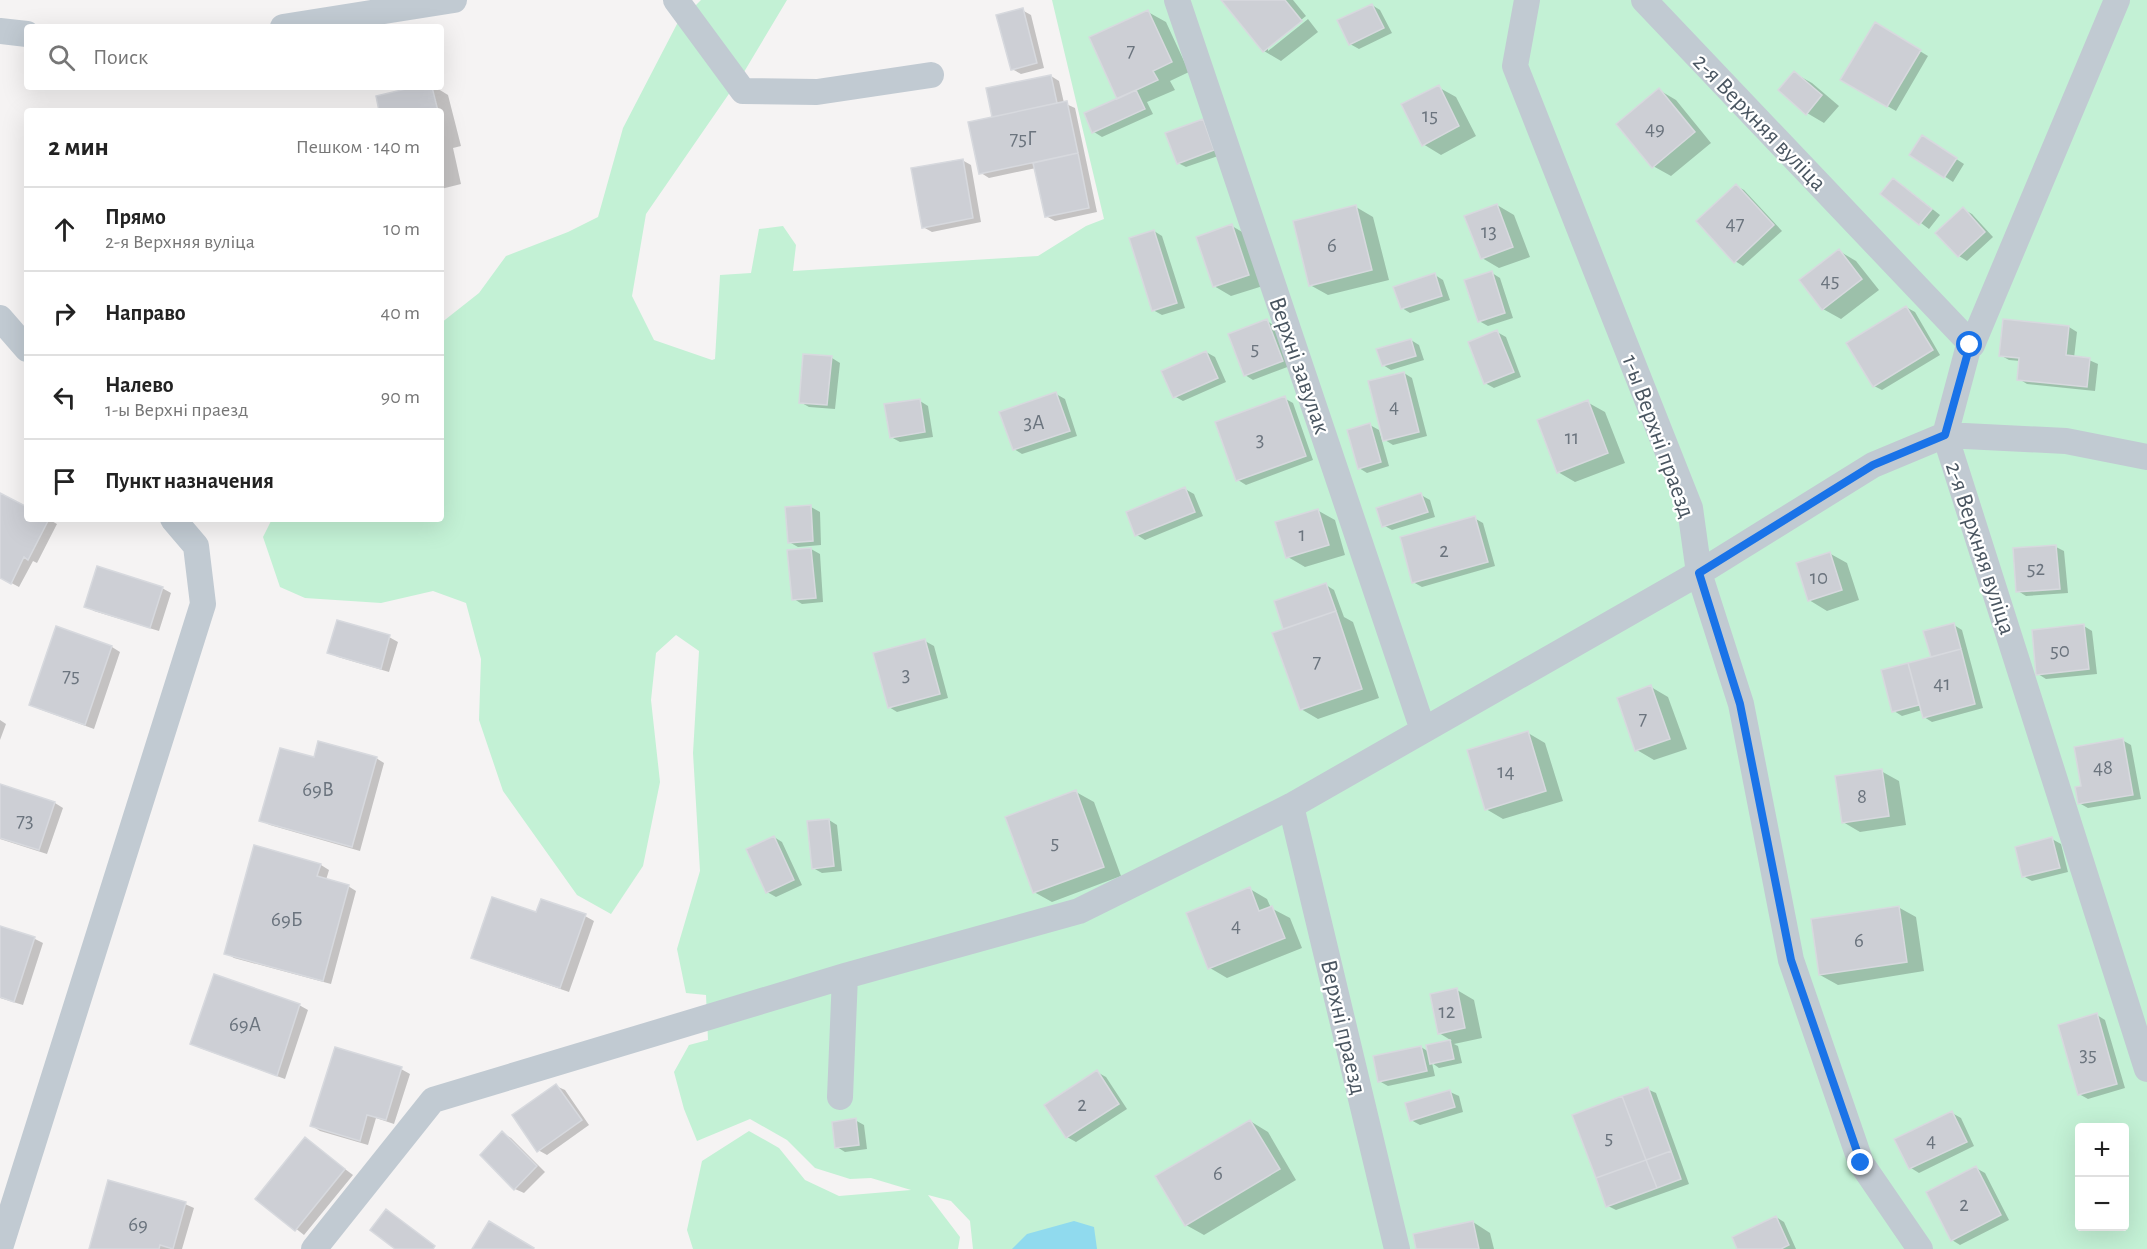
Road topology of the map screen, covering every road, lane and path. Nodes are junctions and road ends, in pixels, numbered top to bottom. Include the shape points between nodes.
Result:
1 (454, 0) edge
2 (676, 0) edge
3 (1177, 0) edge
4 (1527, 0) edge
5 (1644, 0) edge
6 (2117, 0) edge
7 (302, 24) edge
8 (0, 31) edge
9 (24, 34) edge
10 (931, 75) dead end
11 (0, 318) edge
12 (1972, 345) junction
13 (24, 346) edge
14 (1945, 435) junction
15 (2147, 457) edge
16 (175, 522) edge
17 (1699, 573) junction
18 (1423, 730) junction
19 (1291, 806) junction
20 (845, 976) junction
21 (2147, 1069) edge
22 (840, 1097) dead end
23 (0, 1248) edge
24 (314, 1249) edge
25 (1397, 1249) edge
26 (1920, 1249) edge

1 - 7 lane
2 - 10 lane via 743,91 817,92
3 - 18 lane, Верхні завулак
4 - 17 lane, 1-ы Верхні праезд via 1515,66 1690,508
5 - 12 lane, 2-я Верхняя вуліца
6 - 12 lane
8 - 9 lane
11 - 13 lane
12 - 14 lane, 2-я Верхняя вуліца
14 - 15 lane via 2066,441
14 - 17 lane via 1873,465
14 - 21 lane, 2-я Верхняя вуліца
16 - 23 lane via 196,546 203,604
17 - 18 lane
17 - 26 lane, 1-ы Верхні праезд via 1740,704 1791,960 1861,1163
18 - 19 lane
19 - 20 lane via 1079,911
19 - 25 lane, Верхні праезд
20 - 22 lane
20 - 24 lane via 433,1100

